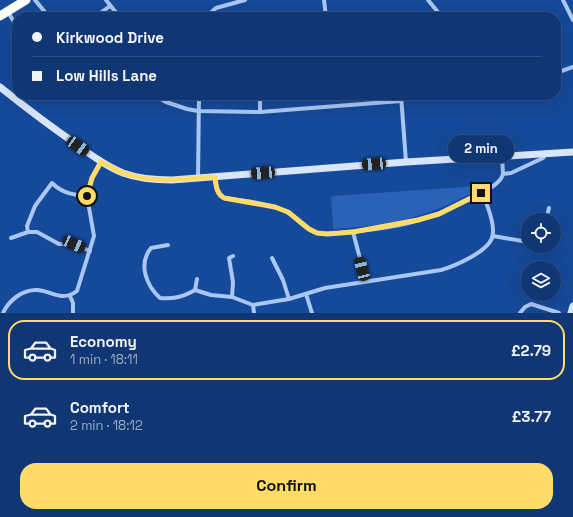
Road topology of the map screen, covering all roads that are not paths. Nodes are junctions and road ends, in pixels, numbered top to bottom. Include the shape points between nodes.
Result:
1 (26, 0) edge
2 (35, 0) edge
3 (106, 0) edge
4 (245, 0) edge
5 (324, 0) edge
6 (428, 0) edge
7 (563, 0) edge
8 (110, 6) junction
9 (45, 12) edge
10 (102, 12) edge
11 (115, 12) edge
12 (212, 12) edge
13 (325, 12) edge
14 (438, 12) edge
15 (4, 14) edge
16 (573, 20) edge
17 (12, 22) edge
18 (573, 67) edge
19 (561, 71) edge
20 (0, 87) edge
21 (12, 96) edge
22 (17, 100) edge
23 (164, 100) edge
24 (198, 100) edge
25 (260, 100) edge
26 (401, 101) joint
27 (198, 111) junction
28 (260, 112) junction
29 (573, 152) edge
30 (546, 153) junction
31 (502, 156) junction
32 (101, 162) junction
33 (406, 162) junction
34 (503, 174) junction
35 (215, 177) junction
36 (198, 178) junction
37 (481, 193) junction
38 (87, 196) junction
39 (550, 208) dead end
40 (548, 213) edge
41 (28, 232) junction
42 (353, 232) junction
43 (493, 236) junction
44 (11, 238) dead end
45 (521, 241) edge
46 (168, 245) dead end
47 (90, 251) junction
48 (233, 256) dead end
49 (272, 258) dead end
50 (197, 279) dead end
51 (366, 281) junction
52 (195, 290) junction
53 (306, 294) junction
54 (70, 296) junction
55 (232, 298) junction
56 (289, 299) junction
57 (253, 305) junction
58 (573, 306) edge
59 (3, 313) edge
60 (73, 313) edge
61 (254, 313) edge
62 (312, 313) edge
63 (520, 313) edge
64 (559, 313) edge
65 (571, 313) edge

1 - 15 highway
2 - 9 street
3 - 8 street
4 - 12 street via 216,8
5 - 13 street
6 - 14 street
7 - 16 street
8 - 10 street
8 - 11 street
15 - 17 street
18 - 19 street
20 - 21 street
22 - 32 street
23 - 27 street
24 - 27 street
25 - 28 street
26 - 28 street
26 - 33 street
27 - 28 street
27 - 36 street
29 - 30 street
30 - 31 street
30 - 34 street via 543,158 511,174
31 - 33 street
31 - 34 street
32 - 36 street via 136,177 155,180
32 - 38 street via 92,178
33 - 35 street
34 - 37 street via 500,181
35 - 36 street
35 - 42 street via 217,190 224,198 275,207 288,212 317,233
37 - 42 street via 439,214
37 - 43 street via 492,221
38 - 41 street via 73,195 52,183 35,206 26,226
38 - 47 street via 94,236
39 - 40 street
41 - 44 street
41 - 47 street via 37,232 59,244 74,244
42 - 51 street
43 - 45 street
43 - 51 street via 487,245 455,266
46 - 52 street via 150,248 146,254 143,266 149,285 160,298 174,299
47 - 54 street via 77,291
48 - 55 street via 229,258 233,282
49 - 56 street
50 - 52 street
51 - 53 street
52 - 55 street
53 - 56 street
53 - 62 street
54 - 59 street via 38,290 21,293 7,305
54 - 60 street
55 - 57 street
56 - 57 street
57 - 61 street
58 - 65 street
63 - 64 street via 531,304

